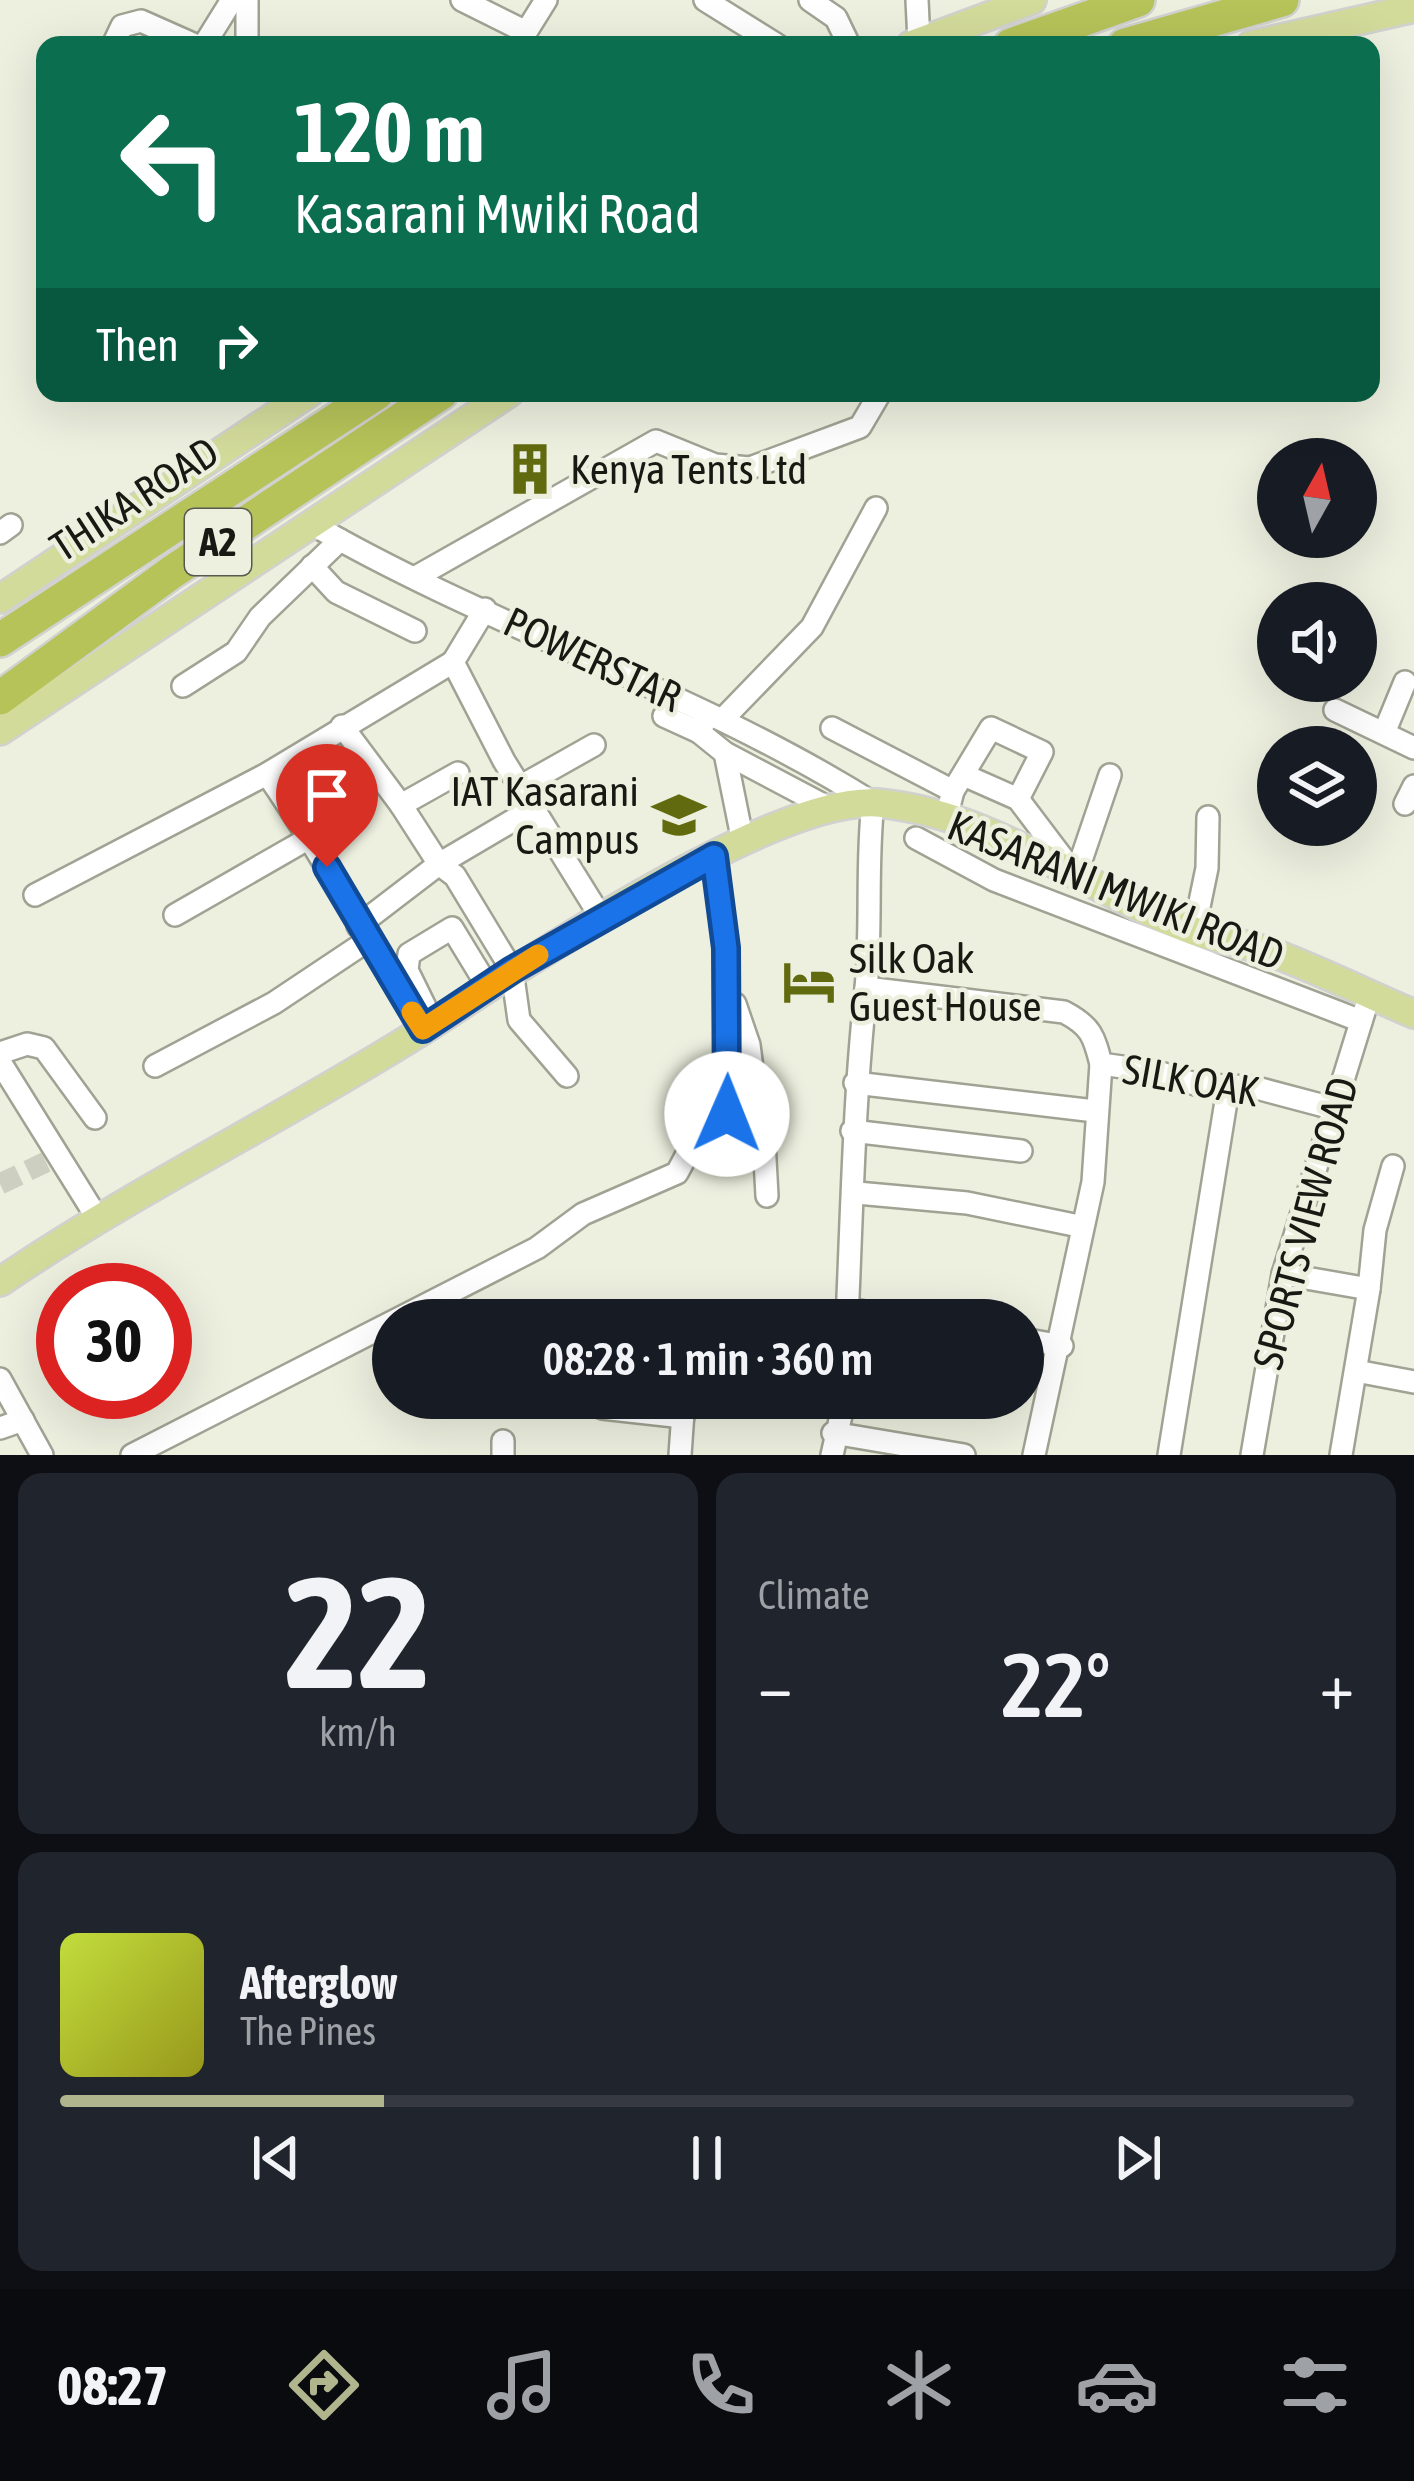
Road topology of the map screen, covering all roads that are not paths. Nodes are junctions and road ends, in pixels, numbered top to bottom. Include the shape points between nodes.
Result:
1 (232, 0) edge
2 (247, 0) edge
3 (462, 0) edge
4 (546, 0) edge
5 (705, 0) edge
6 (809, 0) edge
7 (916, 0) edge
8 (1032, 0) edge
9 (1138, 0) edge
10 (1282, 0) edge
11 (1414, 8) edge
12 (117, 36) edge
13 (175, 36) edge
14 (210, 36) edge
15 (247, 36) edge
16 (519, 36) edge
17 (523, 36) edge
18 (763, 36) edge
19 (845, 36) edge
20 (915, 36) edge
21 (934, 36) edge
22 (1036, 36) edge
23 (1156, 36) edge
24 (1291, 36) edge
25 (296, 402) edge
26 (363, 402) edge
27 (427, 402) edge
28 (495, 402) edge
29 (875, 402) edge
30 (876, 508) dead end
31 (310, 523) junction
32 (340, 541) junction
33 (312, 566) junction
34 (416, 577) junction
35 (0, 599) edge
36 (485, 609) junction
37 (415, 631) dead end
38 (0, 640) edge
39 (453, 662) junction
40 (1405, 682) dead end
41 (183, 686) dead end
42 (0, 698) edge
43 (1335, 710) dead end
44 (664, 716) dead end
45 (710, 721) junction
46 (342, 726) junction
47 (832, 728) dead end
48 (0, 731) edge
49 (1384, 734) junction
50 (594, 745) dead end
51 (1414, 748) edge
52 (725, 753) junction
53 (458, 772) dead end
54 (267, 774) junction
55 (1110, 775) dead end
56 (523, 784) junction
57 (955, 795) junction
58 (1018, 799) junction
59 (873, 803) junction
60 (401, 805) junction
61 (534, 808) junction
62 (830, 808) junction
63 (1208, 818) dead end
64 (311, 837) junction
65 (916, 838) dead end
66 (743, 842) junction
67 (714, 856) junction
68 (1048, 862) junction
69 (440, 865) junction
70 (1076, 875) junction
71 (1036, 893) junction
72 (35, 895) dead end
73 (1124, 913) junction
74 (175, 915) dead end
75 (602, 919) junction
76 (1195, 931) junction
77 (362, 933) junction
78 (1291, 961) junction
79 (512, 970) junction
80 (488, 987) junction
81 (728, 987) junction
82 (866, 988) junction
83 (1280, 989) junction
84 (1365, 1008) junction
85 (1414, 1014) edge
86 (428, 1025) junction
87 (0, 1058) edge
88 (1101, 1064) junction
89 (155, 1066) dead end
90 (567, 1076) dead end
91 (855, 1083) junction
92 (1228, 1089) junction
93 (1332, 1108) junction
94 (1095, 1111) junction
95 (727, 1114) junction
96 (94, 1118) dead end
97 (760, 1130) junction
98 (852, 1131) junction
99 (1021, 1151) dead end
100 (1393, 1166) dead end
101 (856, 1193) junction
102 (767, 1196) dead end
103 (96, 1216) junction
104 (1079, 1226) junction
105 (1283, 1274) junction
106 (0, 1282) edge
107 (1369, 1288) junction
108 (849, 1299) edge
109 (1044, 1343) edge
110 (1062, 1346) junction
111 (1356, 1372) junction
112 (0, 1379) edge
113 (1414, 1382) edge
114 (682, 1419) edge
115 (23, 1420) junction
116 (0, 1428) edge
117 (832, 1444) edge
118 (42, 1455) edge
119 (132, 1455) edge
120 (680, 1455) edge
121 (964, 1455) edge
122 (1034, 1455) edge
123 (1169, 1455) edge
124 (1252, 1455) edge
125 (1342, 1455) edge

1 - 14 street
2 - 15 street
3 - 16 street
4 - 17 street
5 - 18 street
6 - 19 street via 836,17
7 - 20 street
8 - 21 main road
9 - 22 highway
10 - 23 highway
11 - 24 main road
12 - 13 street via 141,21
25 - 35 main road, THIKA ROAD
26 - 38 highway, THIKA ROAD / A2
27 - 42 highway, THIKA ROAD / A2
28 - 31 main road
29 - 34 street via 860,427 750,468 715,465 656,441
30 - 45 street via 812,627
31 - 32 street, POWERSTAR
31 - 48 main road
32 - 33 street
32 - 34 street, POWERSTAR
33 - 37 street via 336,592
33 - 41 street via 236,652
34 - 36 street, POWERSTAR
36 - 39 street
36 - 45 street, POWERSTAR
39 - 46 street
39 - 56 street
40 - 49 street
43 - 49 street
44 - 45 street
45 - 52 street
45 - 59 street, POWERSTAR
46 - 54 street
46 - 60 street
47 - 57 street
49 - 51 street
50 - 56 street
52 - 62 street
52 - 66 street
53 - 60 street
54 - 64 street
54 - 72 street
55 - 70 street
56 - 61 street
57 - 58 street
57 - 58 street via 991,728 1042,752
57 - 59 main road, KASARANI MWIKI ROAD
57 - 68 main road, KASARANI MWIKI ROAD
58 - 70 street
59 - 62 main road, KASARANI MWIKI ROAD
59 - 82 street
60 - 69 street
61 - 69 street
61 - 75 street
62 - 66 main road, KASARANI MWIKI ROAD
63 - 76 street
64 - 74 street
64 - 77 street
65 - 71 street
66 - 67 main road, KASARANI MWIKI ROAD
67 - 75 main road, KASARANI MWIKI ROAD
67 - 81 street
68 - 70 main road, KASARANI MWIKI ROAD
68 - 71 street
69 - 77 street
69 - 79 street via 455,876
70 - 73 main road, KASARANI MWIKI ROAD
71 - 73 street
73 - 76 main road, KASARANI MWIKI ROAD
73 - 83 street
75 - 79 main road, KASARANI MWIKI ROAD
76 - 78 main road, KASARANI MWIKI ROAD
77 - 86 street
77 - 89 street via 274,1003
78 - 83 street
78 - 84 main road, KASARANI MWIKI ROAD
79 - 80 main road, KASARANI MWIKI ROAD
79 - 90 street via 520,1020
80 - 86 main road, KASARANI MWIKI ROAD
80 - 86 street via 452,928 409,954 407,970
81 - 95 street
81 - 97 street via 749,1045
82 - 88 street, SILK OAK via 1064,1012 1096,1038
82 - 91 street
83 - 84 street
84 - 85 main road, KASARANI MWIKI ROAD
84 - 93 street, SPORTS VIEW ROAD
86 - 103 main road, KASARANI MWIKI ROAD
87 - 96 street via 27,1044 44,1048
87 - 103 street via 52,1158
88 - 92 street, SILK OAK
88 - 94 street
91 - 94 street
91 - 98 street
92 - 93 street, SILK OAK via 1253,1087
92 - 123 street
93 - 105 street, SPORTS VIEW ROAD
94 - 104 street via 1093,1182
95 - 97 street
95 - 119 street via 692,1145 677,1173 583,1214 537,1248
97 - 102 street
98 - 99 street
98 - 101 street
100 - 107 street
101 - 104 street via 967,1203
101 - 108 street
103 - 106 main road, KASARANI MWIKI ROAD
104 - 110 street
105 - 107 street
105 - 124 street, SPORTS VIEW ROAD
107 - 111 street
109 - 110 street
110 - 122 street
111 - 113 street
111 - 125 street
112 - 115 street
114 - 120 street
115 - 116 street
115 - 118 street
117 - 121 street

